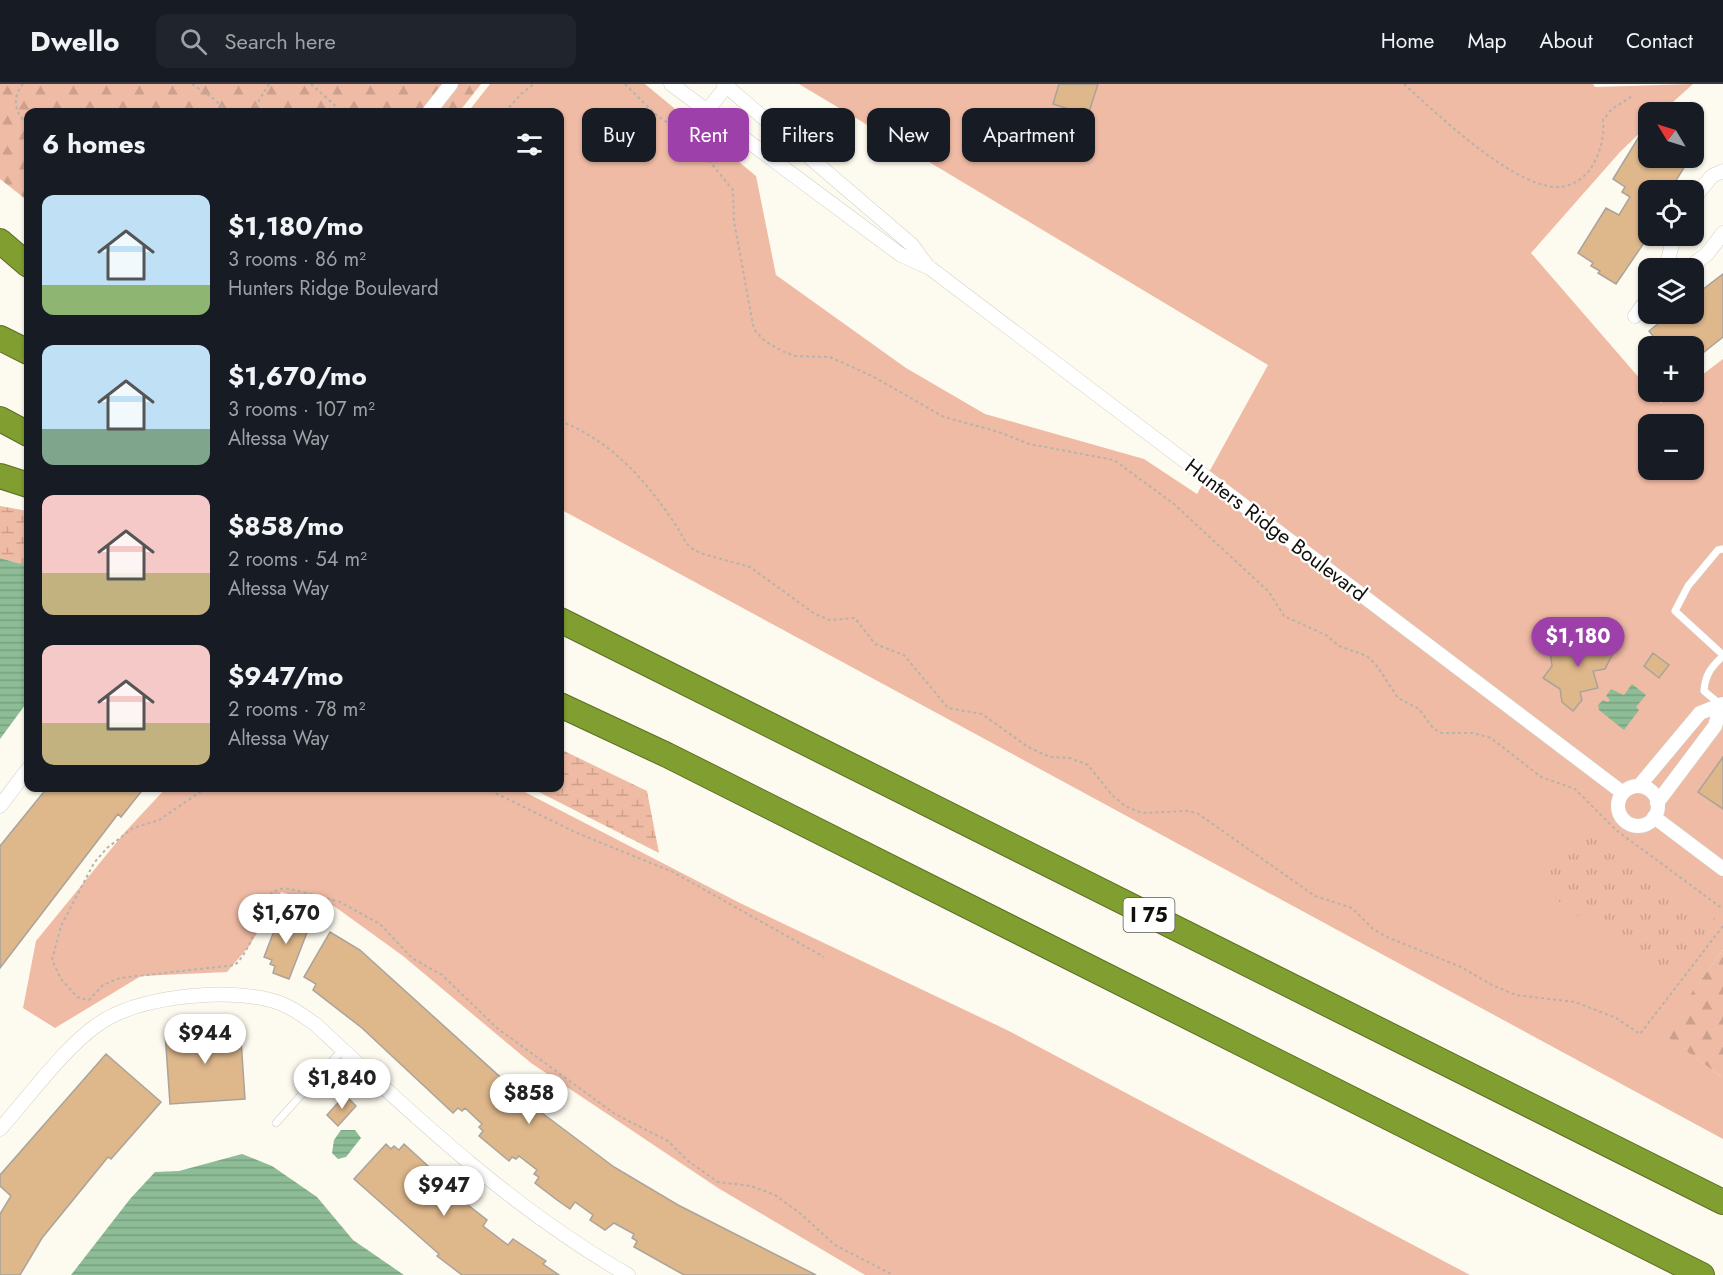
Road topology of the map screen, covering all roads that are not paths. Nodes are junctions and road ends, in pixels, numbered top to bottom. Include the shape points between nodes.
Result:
1 (451, 84) edge
2 (671, 84) edge
3 (726, 85) edge
4 (432, 108) edge
5 (703, 108) edge
6 (709, 108) edge
7 (749, 142) edge
8 (1723, 171) edge
9 (1704, 186) edge
10 (1723, 233) edge
11 (0, 241) edge
12 (1701, 258) edge
13 (24, 262) edge
14 (930, 268) junction
15 (1638, 312) edge
16 (1635, 316) dead end
17 (0, 338) edge
18 (24, 350) edge
19 (0, 419) edge
20 (24, 432) edge
21 (0, 476) edge
22 (24, 484) edge
23 (1723, 549) edge
24 (564, 622) edge
25 (1723, 656) edge
26 (1722, 704) edge
27 (564, 707) edge
28 (24, 774) edge
29 (1639, 786) junction
30 (1623, 793) junction
31 (1657, 803) junction
32 (0, 806) edge
33 (1654, 817) junction
34 (1723, 869) edge
35 (342, 1050) junction
36 (276, 1123) dead end
37 (0, 1129) edge
38 (1723, 1202) edge
39 (628, 1275) edge
40 (1702, 1275) edge

1 - 4 street
2 - 5 street, Hunters Ridge Boulevard
3 - 6 street
3 - 14 street, Hunters Ridge Boulevard via 912,245
7 - 14 street, Hunters Ridge Boulevard via 901,255
8 - 9 street
10 - 12 street
11 - 13 highway
14 - 30 street, Hunters Ridge Boulevard
15 - 16 street
17 - 18 highway
19 - 20 highway
21 - 22 highway
23 - 25 lane via 1688,586 1675,611
24 - 38 highway, I 75
25 - 26 lane via 1704,680 1704,691
26 - 29 street via 1700,713
26 - 31 street via 1715,726
27 - 40 highway
28 - 32 street
29 - 30 street
29 - 31 street via 1651,791
30 - 33 street via 1618,807 1627,823 1640,826
31 - 33 street
33 - 34 street
35 - 36 lane
35 - 37 street via 295,1010 270,1000 215,995 142,1004 98,1024 82,1037
35 - 39 street via 508,1196 551,1228

